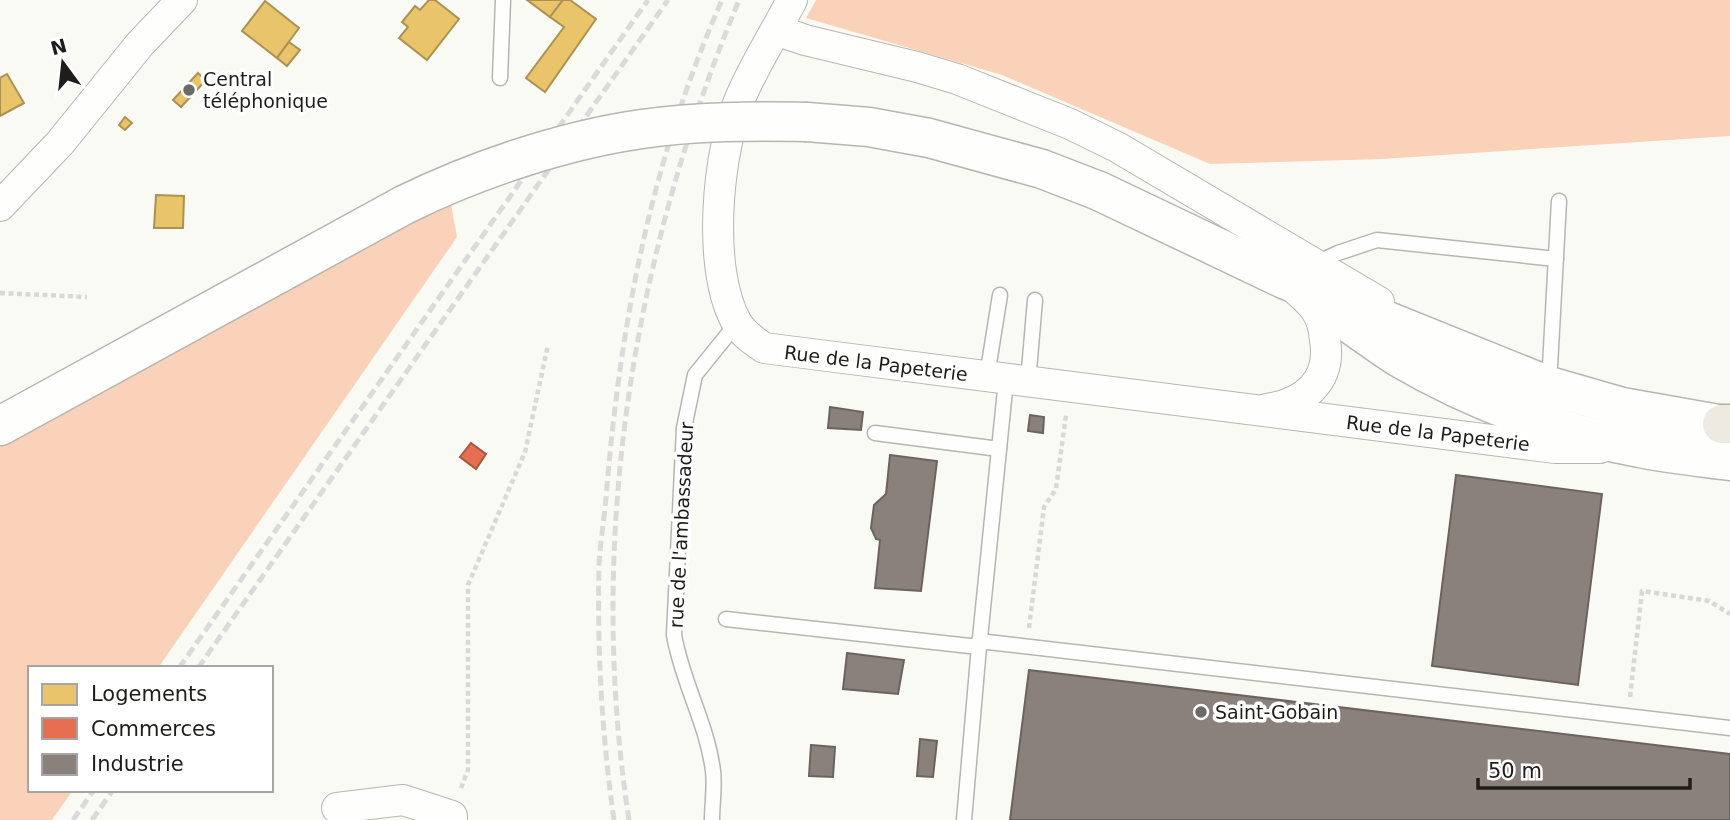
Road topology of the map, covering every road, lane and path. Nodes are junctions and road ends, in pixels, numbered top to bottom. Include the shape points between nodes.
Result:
1 (183, 0) edge
2 (503, 0) edge
3 (792, 0) edge
4 (776, 30) junction
5 (500, 78) dead end
6 (1559, 201) dead end
7 (0, 206) edge
8 (1556, 259) junction
9 (1300, 272) junction
10 (0, 293) edge
11 (1000, 295) dead end
12 (86, 297) dead end
13 (1035, 300) dead end
14 (737, 323) junction
15 (548, 345) dead end
16 (1007, 380) junction
17 (1549, 386) junction
18 (1071, 388) junction
19 (1239, 409) junction
20 (1727, 425) edge
21 (0, 426) edge
22 (875, 433) dead end
23 (1639, 448) junction
24 (999, 449) junction
25 (1730, 461) edge
26 (1730, 614) edge
27 (726, 619) dead end
28 (979, 644) junction
29 (1027, 646) junction
30 (1629, 716) junction
31 (1730, 727) edge
32 (337, 808) dead end
33 (452, 818) edge
34 (712, 820) edge
35 (964, 820) edge

1 - 7 street
2 - 5 lane
3 - 4 street, Rue de la Papeterie
4 - 9 street, Rue de la Papeterie via 957,79 1070,124 1117,147
4 - 14 street, Rue de la Papeterie via 741,95 723,156 718,238 723,279
6 - 8 lane
8 - 9 lane via 1377,240
8 - 17 lane
9 - 17 main road via 1483,361
9 - 19 street, Rue de la Papeterie via 1320,319 1325,367 1316,384 1300,398 1280,407
9 - 21 main road, bridge via 1042,169 929,138 807,122 722,121 640,129 514,161 404,205
9 - 23 main road via 1400,358 1535,419
10 - 12 path
11 - 16 lane
13 - 16 lane
14 - 16 street, Rue de la Papeterie via 764,348
14 - 34 lane, rue de l'ambassadeur via 695,374 684,428 674,635 713,772
15 - 33 path via 525,453 468,585 468,770
16 - 18 street, Rue de la Papeterie
16 - 24 lane
17 - 20 main road via 1622,407
18 - 19 street, Rue de la Papeterie
18 - 29 path via 1056,489 1044,507
19 - 23 street, Rue de la Papeterie via 1555,448
22 - 24 lane
23 - 25 main road
24 - 28 lane
26 - 30 path via 1709,601 1642,592
27 - 28 lane
28 - 29 lane
28 - 35 lane
29 - 30 lane
30 - 31 lane
32 - 33 street via 402,800

